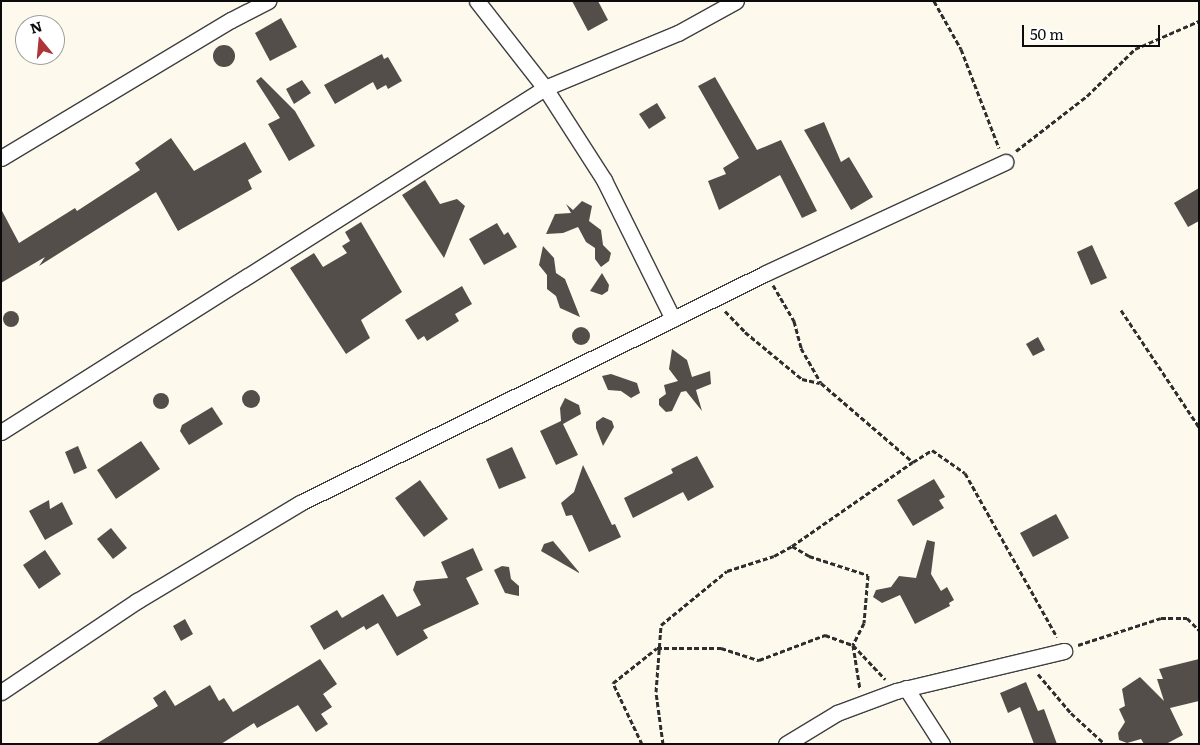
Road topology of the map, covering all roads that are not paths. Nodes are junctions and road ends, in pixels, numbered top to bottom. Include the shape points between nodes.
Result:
1 (268, 1) edge
2 (477, 1) edge
3 (736, 1) edge
4 (544, 88) junction
5 (1, 158) edge
6 (1005, 162) road end
7 (673, 319) junction
8 (1, 432) edge
9 (1064, 651) road end
10 (901, 690) junction
11 (1, 692) edge
12 (786, 744) edge
13 (942, 744) edge

1 - 5 street
2 - 4 street
3 - 4 street via 678,33
4 - 7 street via 604,180
4 - 8 street
6 - 7 street
7 - 11 street via 300,503 137,601
9 - 10 street
10 - 12 street via 837,713
10 - 13 street

